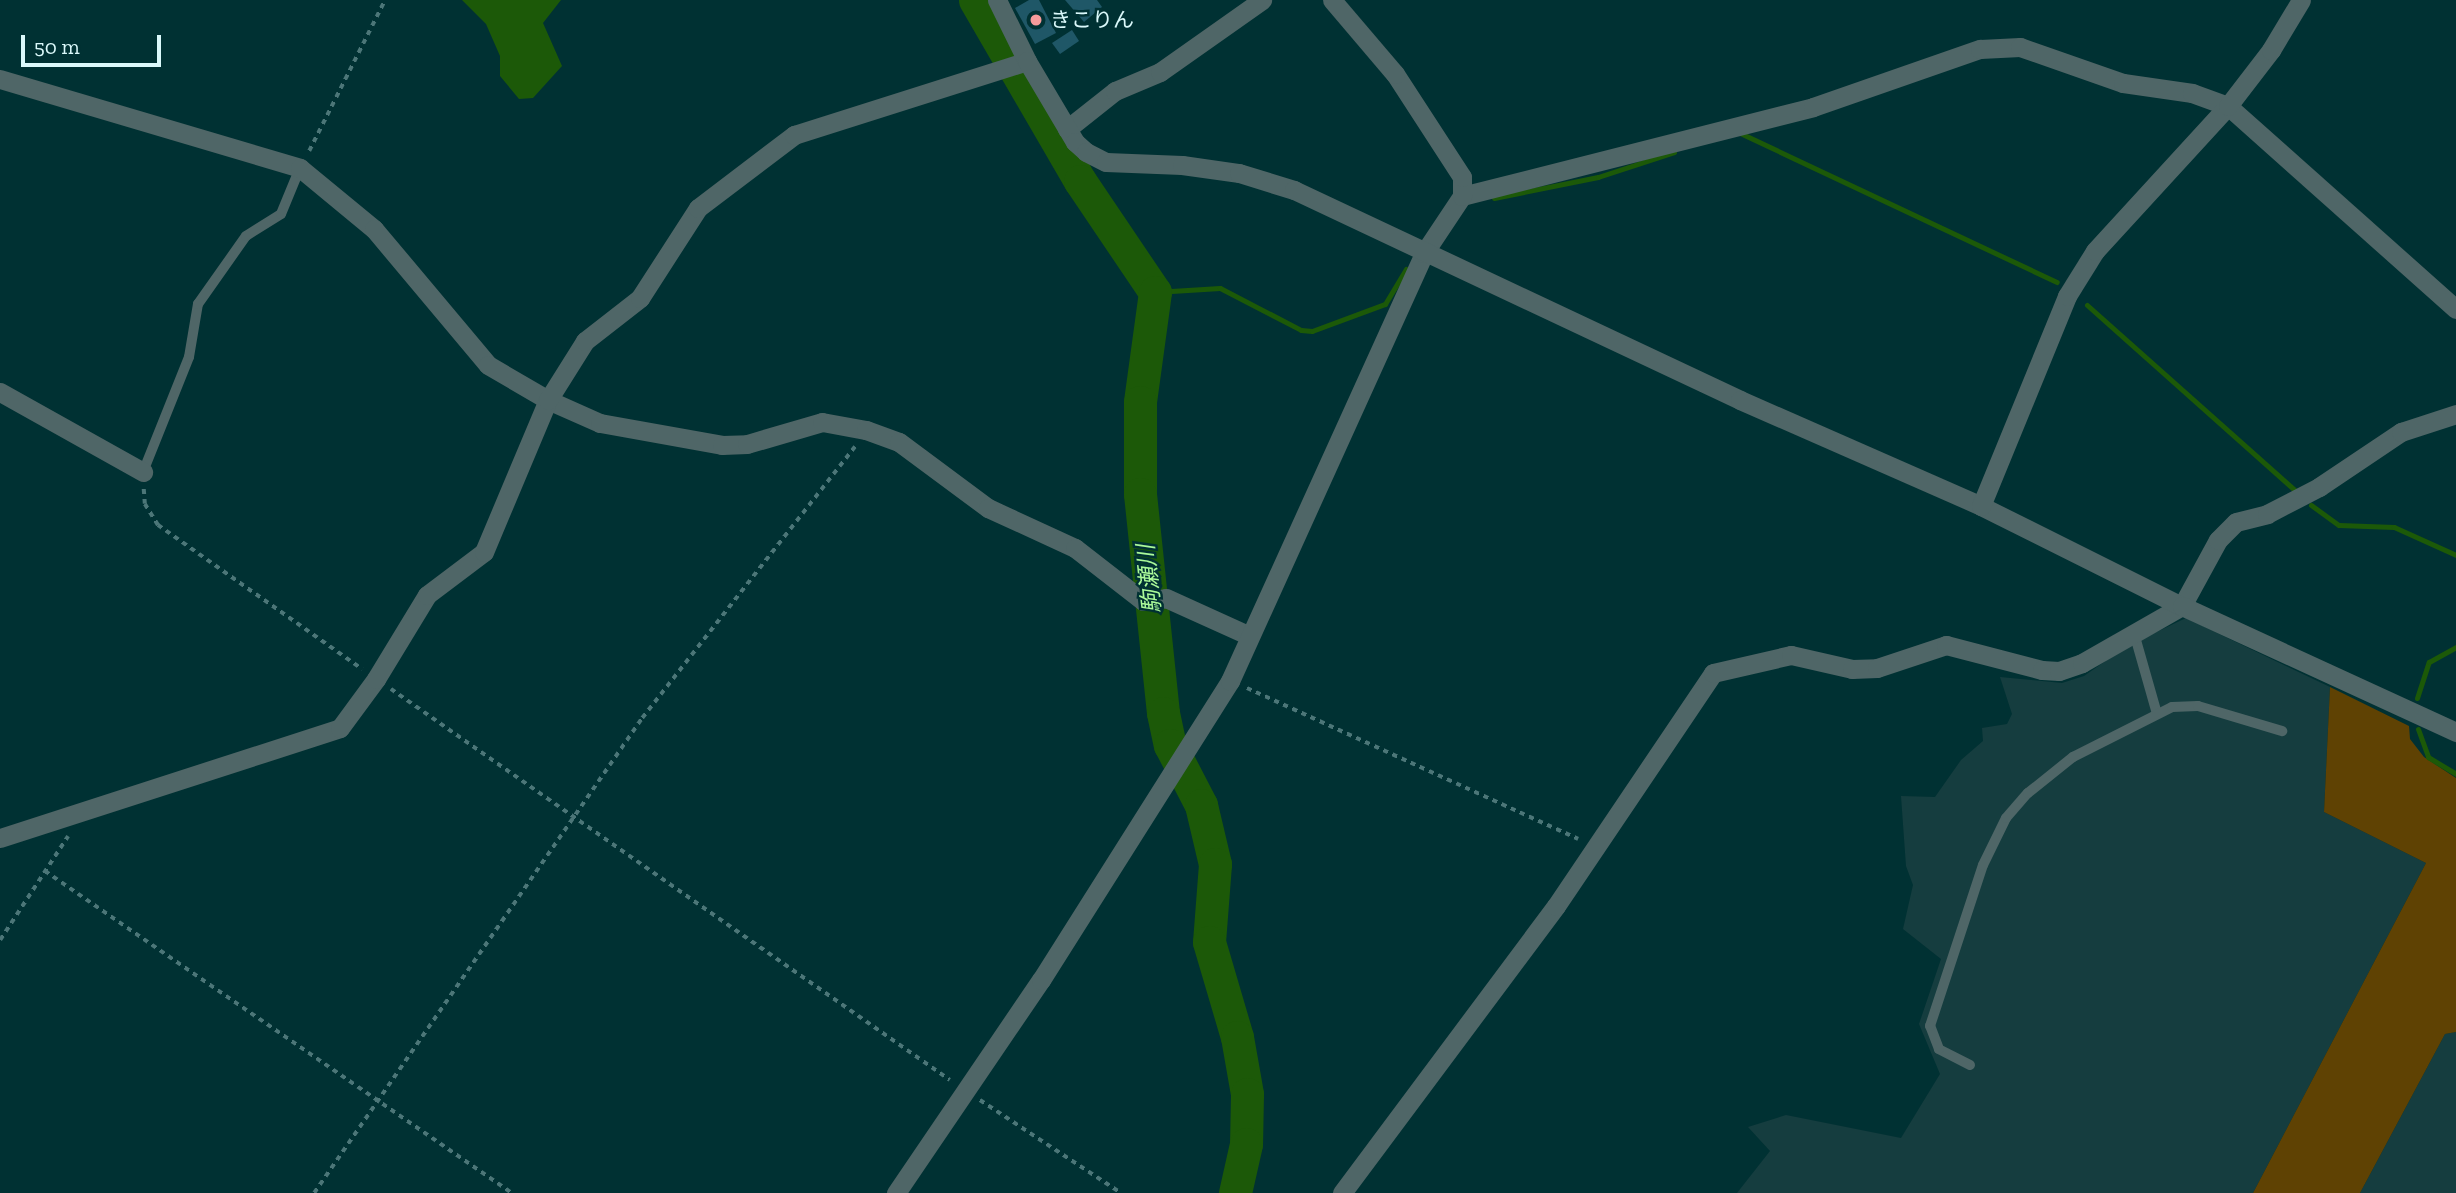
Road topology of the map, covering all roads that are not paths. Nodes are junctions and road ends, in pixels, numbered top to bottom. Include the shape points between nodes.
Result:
1 (997, 0) edge
2 (1262, 0) edge
3 (1332, 0) edge
4 (2301, 0) edge
5 (1027, 61) junction
6 (0, 79) edge
7 (2228, 106) junction
8 (1068, 129) junction
9 (300, 169) junction
10 (1462, 196) junction
11 (1424, 253) junction
12 (2456, 309) edge
13 (0, 392) edge
14 (548, 400) junction
15 (2456, 414) edge
16 (143, 472) joint
17 (1980, 506) junction
18 (2182, 606) junction
19 (2134, 633) junction
20 (1248, 635) junction
21 (2157, 714) junction
22 (2283, 731) dead end
23 (2456, 732) edge
24 (0, 838) edge
25 (1970, 1065) dead end
26 (896, 1193) edge
27 (1342, 1193) edge

1 - 5 street
2 - 8 street via 1160,72 1115,91
3 - 10 street via 1395,74 1462,177
4 - 7 street
5 - 8 street
5 - 14 street via 794,135 698,208 640,298 585,341
6 - 9 street
7 - 10 street via 2192,93 2123,83 2020,47 2000,45 1813,107
7 - 12 street
7 - 17 street via 2095,251 2067,296
8 - 11 street via 1087,152 1106,162 1238,173 1294,190
9 - 14 street via 374,229 488,365
9 - 16 lane via 282,214 246,236 198,304 188,357
10 - 11 street
11 - 17 street
11 - 20 street via 1321,486
13 - 16 street
14 - 20 street via 600,423 722,445 747,444 822,422 866,430 899,442 988,508 1076,548 1154,600
14 - 24 street via 484,552 427,595 340,728
15 - 18 street via 2401,432 2319,487 2267,514 2236,522 2218,540
17 - 18 street
18 - 19 street
18 - 23 street
19 - 21 lane
19 - 27 street via 2059,671 2024,667 1946,645 1877,668 1852,669 1791,655 1713,673 1592,846 1556,906
20 - 26 street via 1230,681 1188,749
21 - 22 lane via 2183,705 2198,706
21 - 25 lane via 2073,757 2006,818 1983,865 1930,1026 1938,1049

